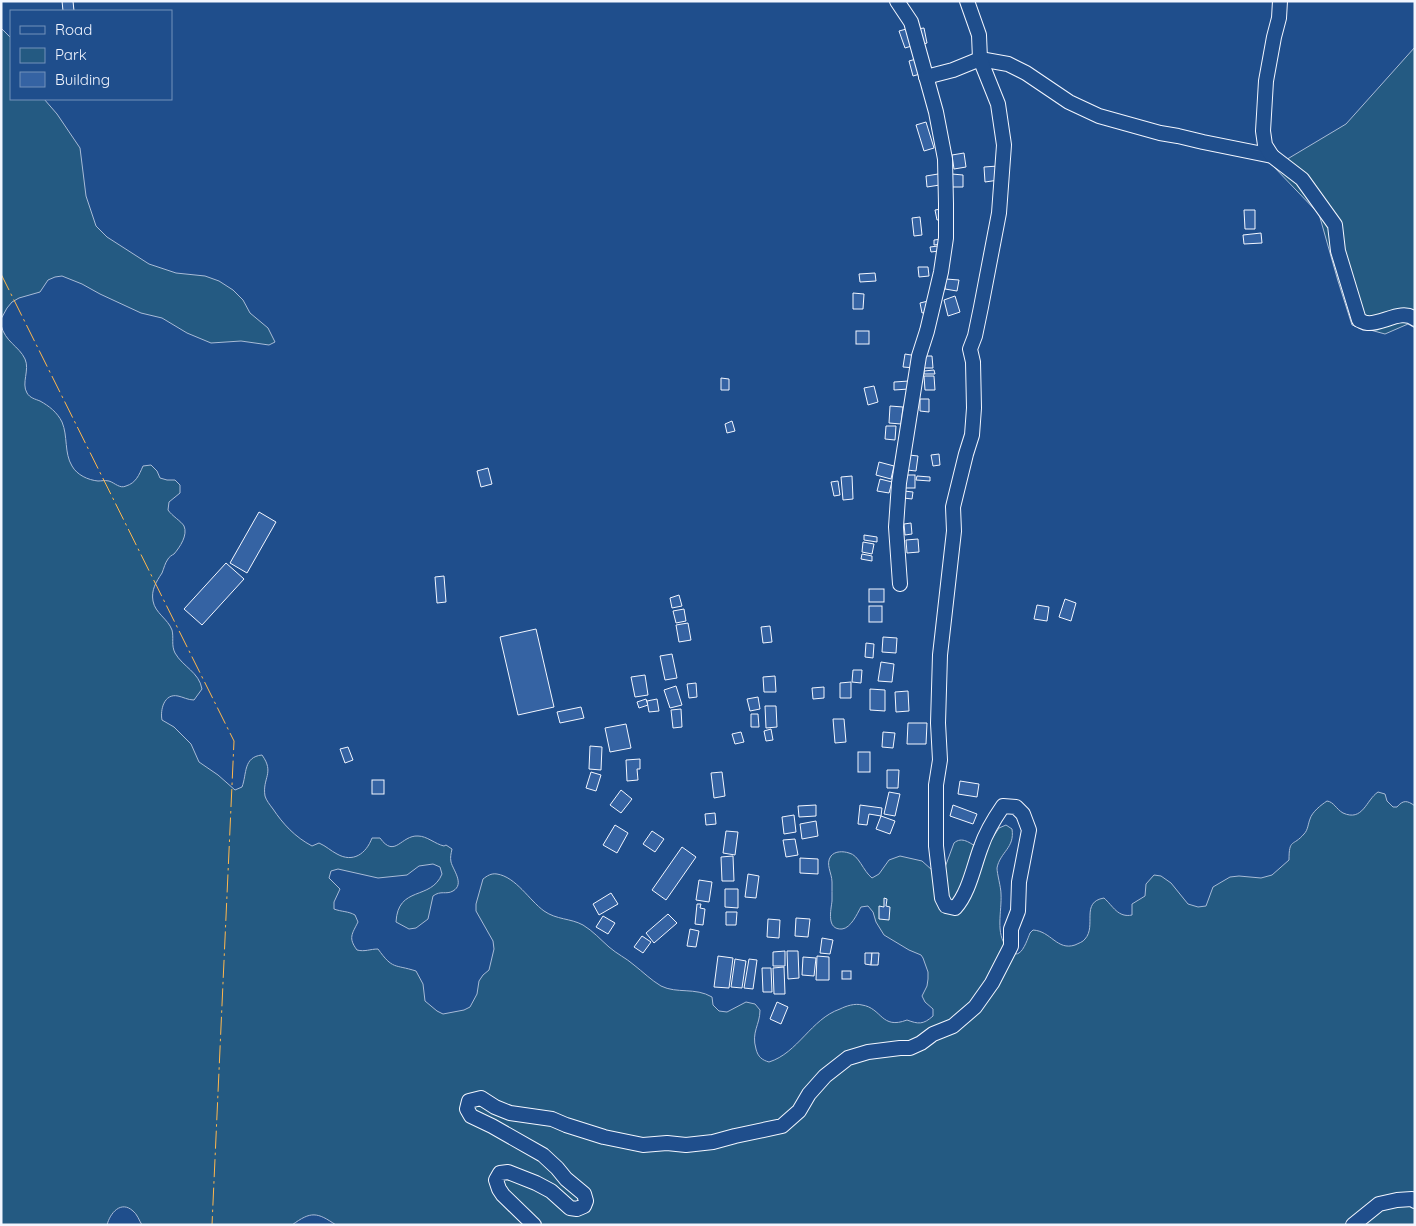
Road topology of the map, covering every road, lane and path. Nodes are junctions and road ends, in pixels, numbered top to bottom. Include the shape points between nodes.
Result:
1 (897, 1) edge
2 (967, 1) edge
3 (1280, 1) edge
4 (980, 59) junction
5 (926, 77) junction
6 (1272, 156) junction
7 (1415, 319) edge
8 (900, 584) dead end
9 (1415, 1201) edge
10 (534, 1225) edge
11 (1353, 1225) edge

1 - 5 street via 911,22
2 - 4 street via 979,35
3 - 6 street via 1266,81 1263,131 1265,145
4 - 5 street
4 - 6 street via 1008,64 1069,102 1099,116 1160,133
4 - 10 street via 998,104 1004,145 999,214 970,349 973,362 972,435 953,507 954,531 940,655 936,846 942,898 946,906 954,908 966,887 988,830 1003,806 1016,807 1023,814 1029,830 1019,882 1018,911 1011,929 1011,946 975,1007 952,1026 910,1048 868,1052 848,1058 824,1076 799,1112 782,1126 713,1142 643,1145 604,1137 552,1118 510,1113 481,1098 469,1101 467,1109 471,1116 544,1155 584,1194 584,1206 577,1210 536,1182 508,1172 500,1173 496,1180 499,1189
5 - 8 street via 945,158 946,238 941,272 919,356 899,483 896,527
6 - 7 street via 1302,180 1335,226 1338,251 1359,320 1368,324 1398,316
9 - 11 street via 1379,1204

